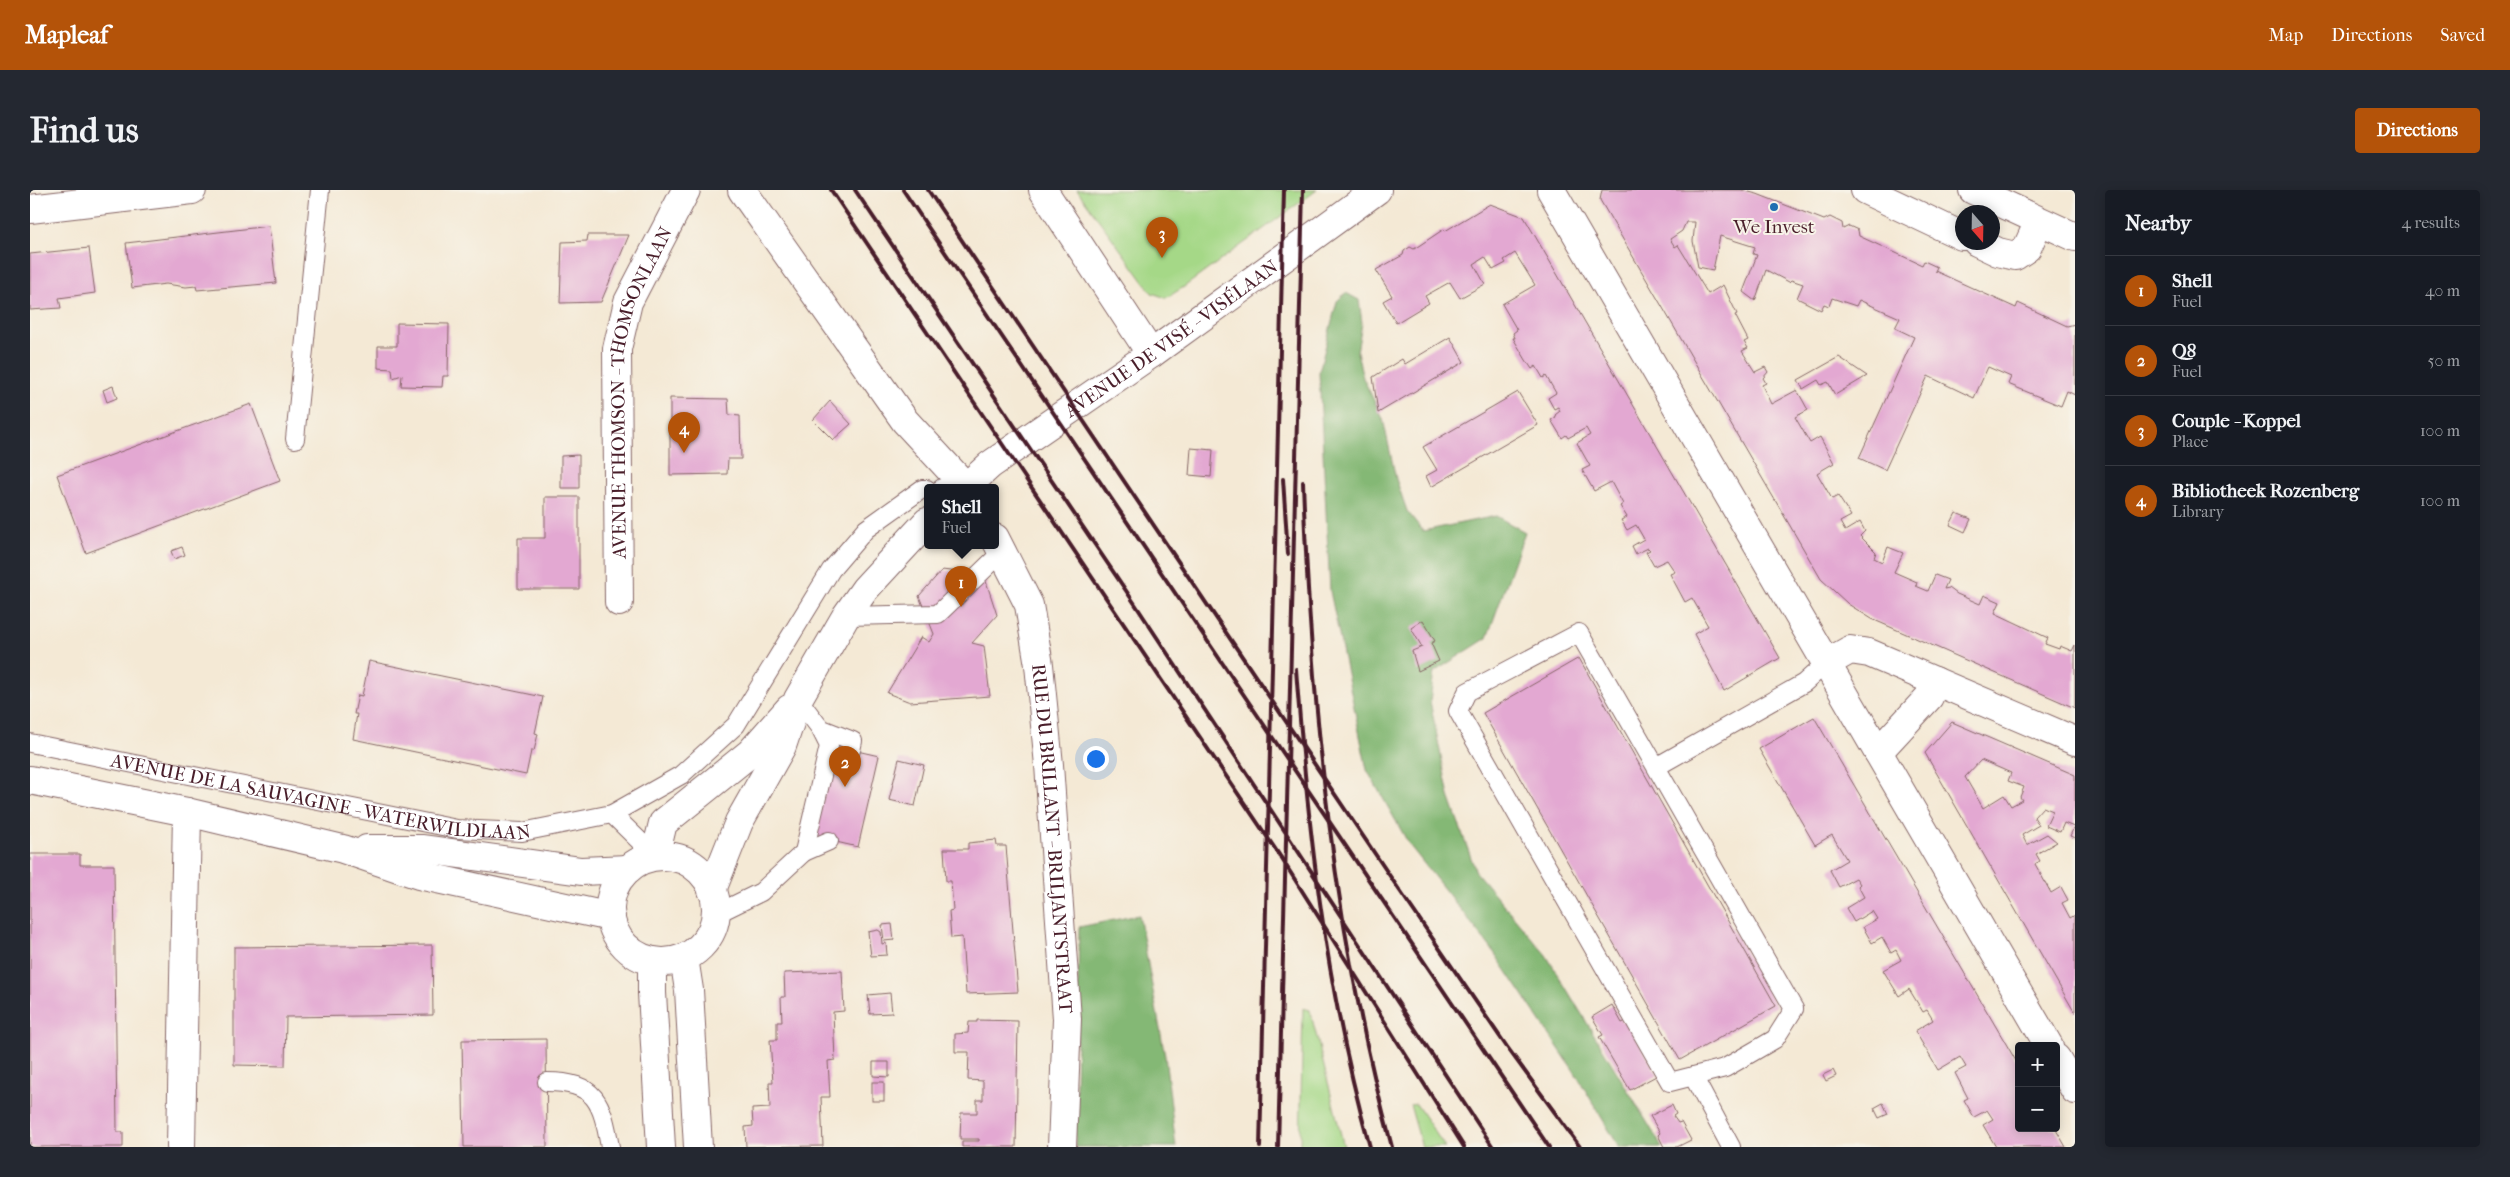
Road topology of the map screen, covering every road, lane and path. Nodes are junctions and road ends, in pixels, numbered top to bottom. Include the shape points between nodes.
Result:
1 (192, 190) edge
2 (320, 190) edge
3 (686, 190) edge
4 (742, 190) edge
5 (1043, 190) edge
6 (1377, 190) edge
7 (1551, 190) edge
8 (1865, 190) edge
9 (1973, 190) edge
10 (30, 209) edge
11 (2040, 221) junction
12 (1955, 233) edge
13 (2075, 237) edge
14 (1994, 250) edge
15 (1151, 354) junction
16 (295, 439) dead end
17 (957, 484) edge
18 (965, 484) edge
19 (924, 489) edge
20 (924, 525) edge
21 (999, 547) edge
22 (995, 549) edge
23 (619, 602) dead end
24 (846, 616) junction
25 (1825, 664) junction
26 (1935, 681) junction
27 (798, 699) junction
28 (820, 728) junction
29 (2075, 741) edge
30 (30, 743) edge
31 (851, 750) dead end
32 (1878, 752) junction
33 (1656, 767) junction
34 (30, 780) edge
35 (188, 812) junction
36 (612, 814) junction
37 (829, 841) dead end
38 (343, 849) junction
39 (804, 852) junction
40 (654, 856) junction
41 (628, 869) junction
42 (714, 902) junction
43 (610, 917) junction
44 (684, 958) junction
45 (652, 961) junction
46 (2047, 1042) edge
47 (2060, 1065) edge
48 (1693, 1076) junction
49 (547, 1082) dead end
50 (2075, 1090) edge
51 (182, 1147) edge
52 (610, 1147) edge
53 (661, 1147) edge
54 (694, 1147) edge
55 (1062, 1147) edge
56 (1731, 1147) edge

1 - 10 street
2 - 16 lane
3 - 23 street, AVENUE THOMSON - THOMSONLAAN via 628,302 617,348
4 - 17 street via 905,421
5 - 15 street
6 - 15 street, AVENUE DE VISÉ - VISÉLAAN
7 - 25 street
8 - 12 street
9 - 11 street
11 - 13 street
11 - 14 street via 2027,248 2015,256
15 - 18 street, AVENUE DE VISÉ - VISÉLAAN
19 - 36 lane, AVENUE DE LA SAUVAGINE - WATERWILDLAAN via 866,529 831,570 736,726 681,775
20 - 24 street via 865,589
21 - 55 street, RUE DU BRILLANT - BRILJANTSTRAAT via 1029,605 1040,665 1067,1019
22 - 24 lane via 938,614
24 - 27 street
25 - 26 street via 1850,650 1858,650
25 - 32 street
25 - 33 lane via 1804,682
26 - 29 street
26 - 32 street via 1929,697
27 - 28 lane
27 - 40 street via 750,753 663,823
27 - 42 street via 782,746 739,822
28 - 31 lane via 853,742
28 - 39 lane via 829,746
30 - 36 lane, AVENUE DE LA SAUVAGINE - WATERWILDLAAN via 457,829 522,832
32 - 46 street
33 - 48 lane via 1794,1009 1775,1039 1725,1068
33 - 48 lane via 1579,633 1467,692 1458,711 1670,1082
34 - 35 street, AVENUE DE LA SAUVAGINE - WATERWILDLAAN
35 - 38 street, AVENUE DE LA SAUVAGINE - WATERWILDLAAN
35 - 51 street
36 - 40 lane
37 - 39 lane
38 - 41 street, AVENUE DE LA SAUVAGINE - WATERWILDLAAN via 423,849 581,871
38 - 43 street, AVENUE DE LA SAUVAGINE - WATERWILDLAAN via 420,874
39 - 42 lane via 761,892
40 - 41 street
40 - 42 street via 677,858 693,865 705,876
41 - 43 street via 614,890
42 - 44 street via 708,937
43 - 45 street via 621,942 635,954
44 - 45 street
44 - 54 street via 689,990
45 - 53 street
47 - 50 street
48 - 56 lane
49 - 52 lane via 570,1082 590,1091 601,1109

